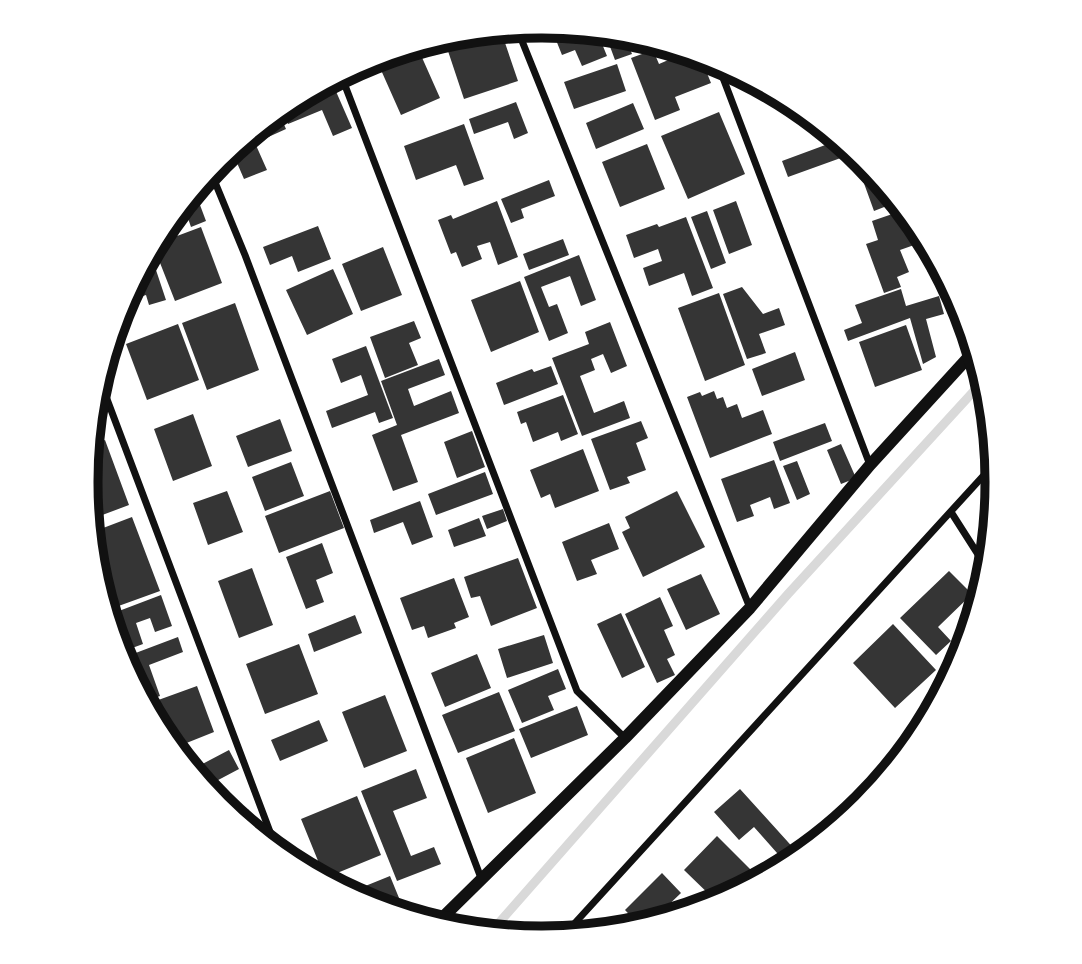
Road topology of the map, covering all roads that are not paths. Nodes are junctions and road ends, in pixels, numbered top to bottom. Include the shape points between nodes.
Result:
1 (521, 39) edge
2 (723, 77) edge
3 (345, 84) edge
4 (215, 182) edge
5 (967, 359) edge
6 (106, 396) edge
7 (870, 465) junction
8 (985, 474) edge
9 (951, 512) junction
10 (978, 555) edge
11 (750, 608) junction
12 (625, 738) junction
13 (271, 834) edge
14 (481, 878) junction
15 (445, 915) edge
16 (573, 925) edge

1 - 11 street
2 - 7 street
3 - 12 street via 577,691
4 - 14 street
5 - 7 street
6 - 13 street
7 - 11 street
8 - 9 street
9 - 10 street
9 - 16 street
11 - 12 street
12 - 14 street
14 - 15 street

